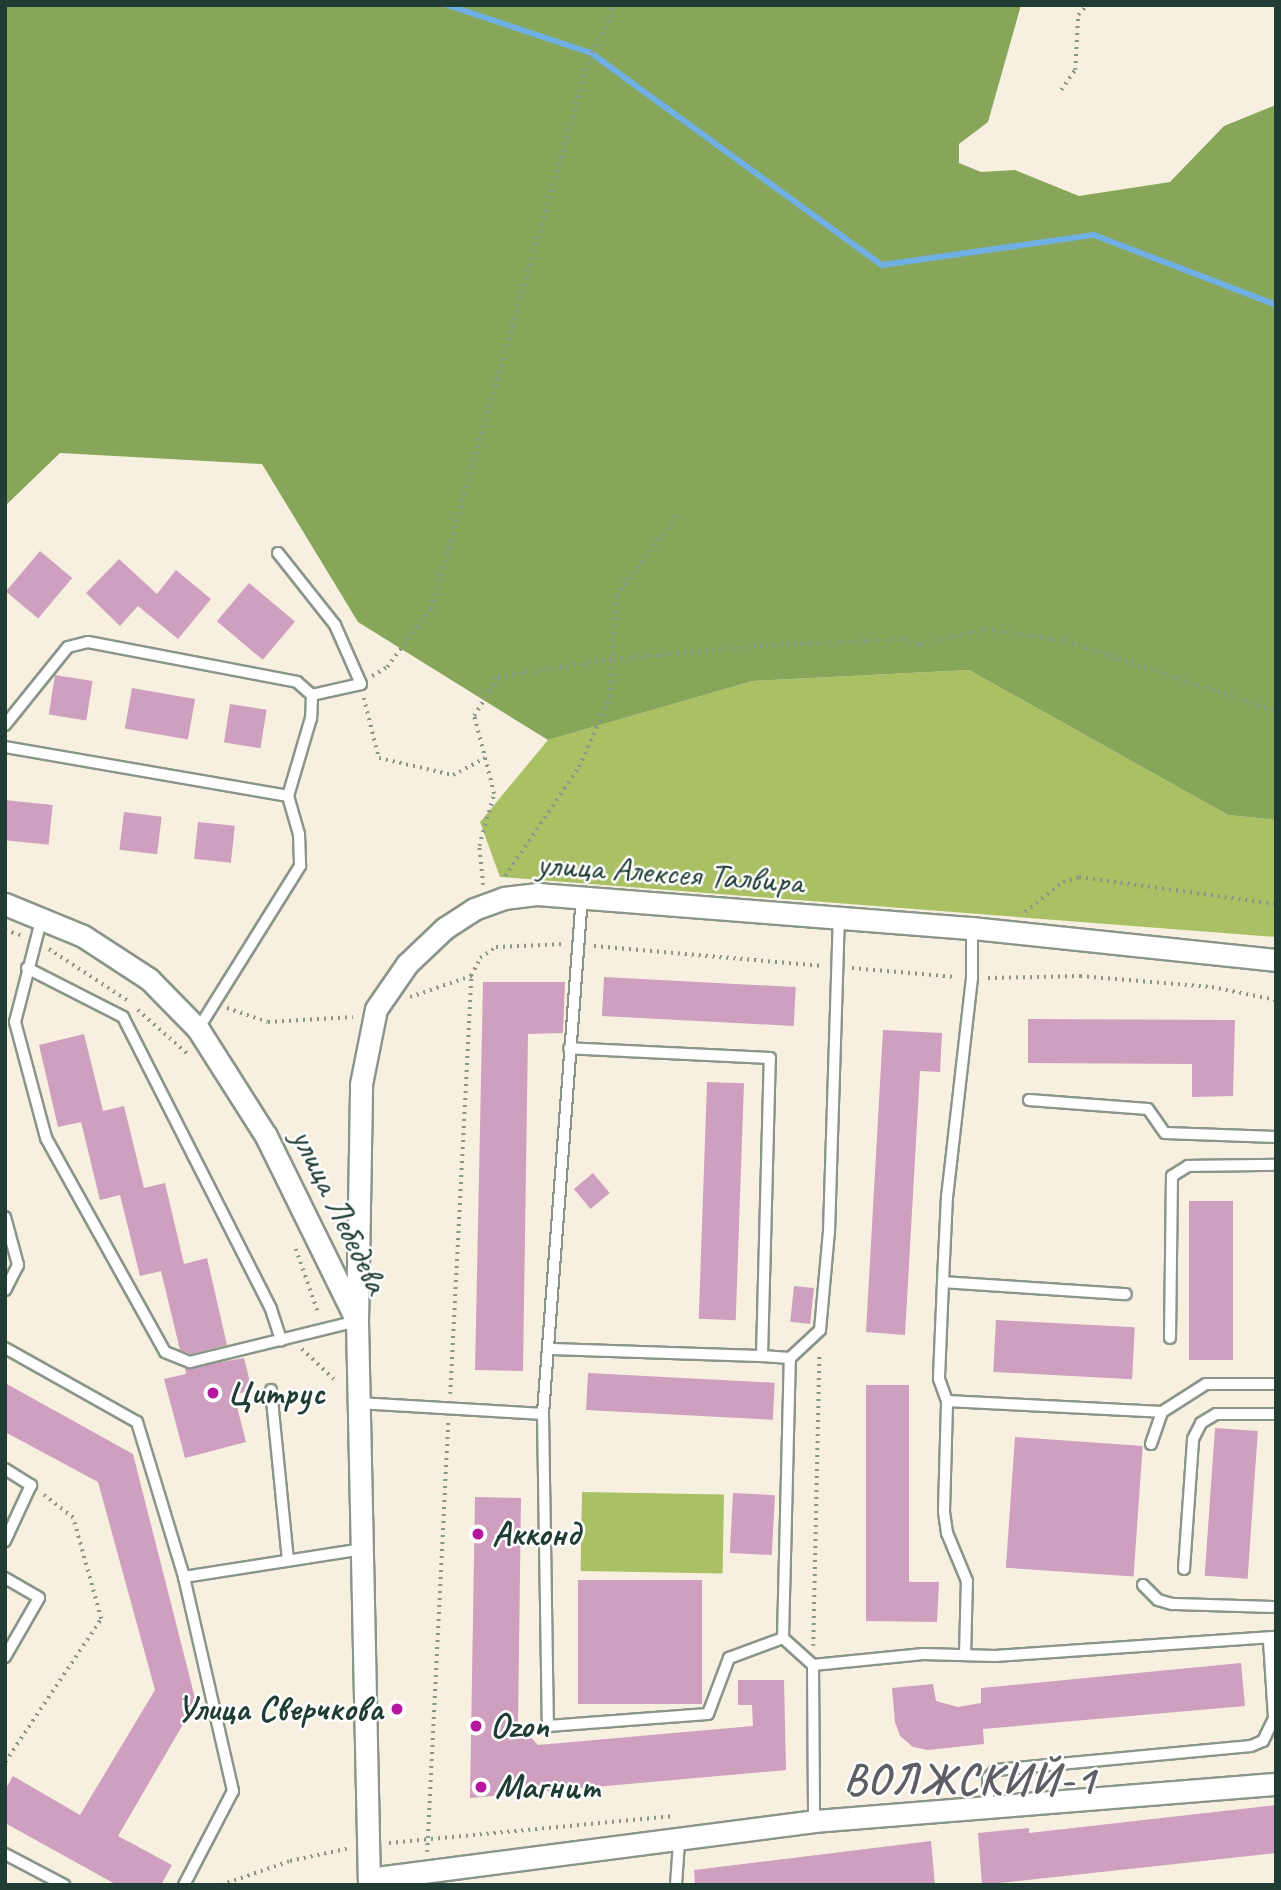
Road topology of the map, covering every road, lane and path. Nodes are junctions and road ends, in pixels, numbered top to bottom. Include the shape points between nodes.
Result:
1 (611, 5) edge
2 (1087, 5) edge
3 (1061, 90) dead end
4 (680, 513) dead end
5 (278, 553) dead end
6 (614, 659) junction
7 (360, 684) junction
8 (312, 695) junction
9 (1276, 711) edge
10 (5, 725) edge
11 (5, 747) edge
12 (485, 758) junction
13 (288, 796) junction
14 (582, 896) junction
15 (5, 904) edge
16 (1276, 904) edge
17 (485, 905) junction
18 (42, 916) junction
19 (839, 917) junction
20 (972, 928) junction
21 (1001, 931) junction
22 (34, 940) junction
23 (577, 944) junction
24 (1276, 960) edge
25 (839, 967) junction
26 (27, 968) junction
27 (471, 976) junction
28 (972, 978) junction
29 (1276, 1000) edge
30 (215, 1004) junction
31 (376, 1009) junction
32 (198, 1028) junction
33 (569, 1048) junction
34 (198, 1069) dead end
35 (1029, 1100) dead end
36 (1276, 1137) edge
37 (1276, 1165) edge
38 (5, 1217) edge
39 (295, 1245) dead end
40 (943, 1282) junction
41 (5, 1290) edge
42 (1126, 1294) dead end
43 (357, 1321) junction
44 (820, 1330) junction
45 (321, 1331) junction
46 (1170, 1338) dead end
47 (286, 1339) junction
48 (5, 1348) edge
49 (549, 1349) junction
50 (762, 1356) junction
51 (790, 1358) junction
52 (335, 1380) dead end
53 (1276, 1384) edge
54 (271, 1390) dead end
55 (947, 1401) junction
56 (359, 1403) junction
57 (449, 1408) junction
58 (1162, 1412) junction
59 (543, 1414) junction
60 (1276, 1415) edge
61 (1151, 1444) dead end
62 (5, 1469) edge
63 (31, 1486) junction
64 (5, 1541) edge
65 (363, 1549) junction
66 (288, 1560) junction
67 (1184, 1569) dead end
68 (184, 1577) junction
69 (5, 1578) edge
70 (1143, 1585) dead end
71 (1276, 1606) edge
72 (783, 1638) junction
73 (1272, 1639) edge
74 (965, 1655) junction
75 (5, 1657) edge
76 (813, 1665) junction
77 (5, 1762) edge
78 (1276, 1784) edge
79 (988, 1805) junction
80 (814, 1821) junction
81 (680, 1842) junction
82 (5, 1854) edge
83 (427, 1878) edge
84 (369, 1882) edge
85 (64, 1885) edge
86 (184, 1885) edge
87 (676, 1885) edge

1 - 7 path via 612,17 591,53 431,609 387,667
2 - 3 path via 1078,15 1075,70
4 - 6 path via 616,596
5 - 7 lane via 335,625
6 - 9 path via 878,640 904,639 920,645 985,629 1065,641
6 - 12 path via 498,677 474,716
6 - 17 path via 610,697 579,767
7 - 8 lane
7 - 12 path via 379,758 453,775
8 - 10 lane via 297,682 88,642 68,647
8 - 13 lane via 311,718
11 - 13 lane
12 - 17 path via 494,794 479,846
13 - 30 lane via 299,834 300,866
14 - 17 street, улица Алексея Талвира via 538,894
14 - 19 street, улица Алексея Талвира
14 - 23 lane
15 - 18 street, улица Лебедева
16 - 21 path via 1079,877 1063,882
17 - 31 street, улица Алексея Талвира via 445,929 407,964
18 - 22 lane
18 - 32 street, улица Лебедева via 149,979
19 - 20 street, улица Алексея Талвира
19 - 25 lane
20 - 21 street, улица Алексея Талвира
20 - 28 lane
21 - 24 street, улица Алексея Талвира
22 - 26 lane
22 - 34 path via 125,998
23 - 25 path
23 - 27 path via 496,947 480,958
23 - 33 lane
25 - 28 path
25 - 44 lane via 829,1232
26 - 47 lane via 123,1017
26 - 47 lane via 15,1022 46,1138 165,1352 190,1362
27 - 31 path
27 - 57 path
28 - 29 path via 1080,976 1212,987
28 - 40 lane via 947,1196
30 - 31 path via 268,1022 356,1016
30 - 32 lane
31 - 43 street, улица Алексея Талвира via 360,1084
32 - 43 street, улица Лебедева via 266,1136
33 - 49 lane
33 - 50 lane via 770,1058
35 - 36 lane via 1149,1109 1166,1133
37 - 46 lane via 1188,1166 1172,1176
38 - 41 lane via 18,1265
39 - 45 path via 317,1303
40 - 42 lane
40 - 55 lane via 939,1379
43 - 45 lane
43 - 56 street, улица Лебедева
44 - 51 lane
44 - 76 path
45 - 47 lane
47 - 52 path
48 - 68 lane via 137,1422
49 - 50 lane
49 - 59 lane
50 - 51 lane
51 - 72 lane
53 - 58 lane via 1206,1384
54 - 66 lane
55 - 58 lane
55 - 74 lane via 944,1511 947,1533 967,1581
56 - 57 lane
56 - 65 street, улица Лебедева
57 - 59 lane
57 - 83 path
58 - 61 lane
59 - 72 lane via 548,1726 708,1714 729,1658
60 - 67 lane via 1216,1414 1201,1423 1194,1439
62 - 63 lane
63 - 64 lane
63 - 77 path via 73,1518 101,1619 13,1757
65 - 66 lane
65 - 84 street, улица Лебедева
66 - 68 lane
68 - 86 lane via 233,1791
69 - 75 lane via 38,1598
70 - 71 lane via 1158,1600 1172,1604
72 - 76 lane
73 - 74 lane
73 - 79 lane via 1274,1718 1263,1741 1251,1746 996,1770 988,1778
74 - 76 lane via 923,1654
76 - 80 lane
78 - 79 street
79 - 80 street
80 - 81 street
81 - 83 street
81 - 87 lane
82 - 85 lane
83 - 84 street

